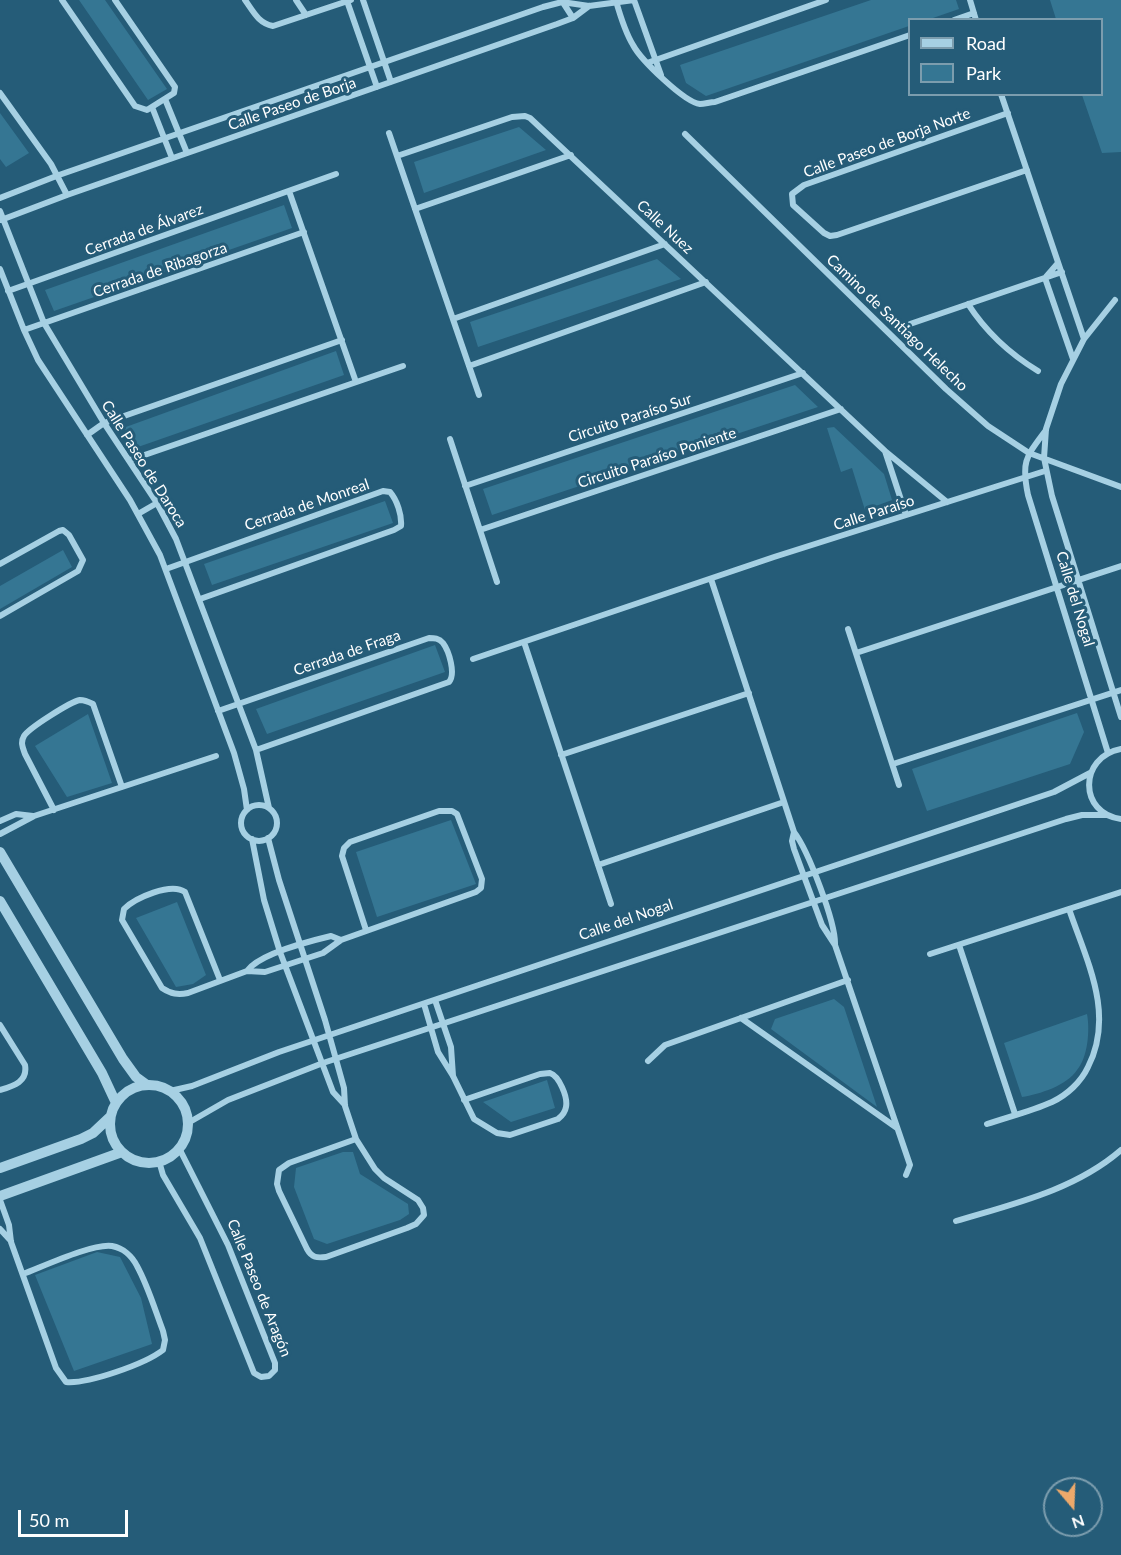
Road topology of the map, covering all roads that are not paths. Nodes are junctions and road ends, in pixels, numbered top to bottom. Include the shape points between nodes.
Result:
1 (62, 0) edge
2 (115, 0) edge
3 (245, 0) edge
4 (296, 0) edge
5 (363, 0) edge
6 (634, 0) edge
7 (826, 0) edge
8 (970, 0) edge
9 (349, 1) edge
10 (562, 1) edge
11 (616, 1) edge
12 (590, 6) junction
13 (306, 15) junction
14 (975, 16) edge
15 (573, 18) junction
16 (908, 35) edge
17 (656, 60) junction
18 (384, 62) junction
19 (646, 63) junction
20 (370, 67) junction
21 (662, 78) junction
22 (391, 82) junction
23 (377, 87) junction
24 (0, 93) edge
25 (1002, 96) edge
26 (165, 99) junction
27 (152, 106) junction
28 (1008, 114) junction
29 (180, 133) junction
30 (389, 133) dead end
31 (685, 134) dead end
32 (165, 138) junction
33 (187, 153) junction
34 (571, 155) junction
35 (397, 156) junction
36 (172, 158) junction
37 (1027, 170) junction
38 (336, 174) dead end
39 (59, 175) junction
40 (289, 191) junction
41 (67, 195) junction
42 (0, 198) edge
43 (415, 210) junction
44 (0, 211) edge
45 (2, 220) edge
46 (304, 232) junction
47 (665, 244) junction
48 (1058, 263) junction
49 (0, 269) edge
50 (1062, 272) junction
51 (1046, 278) junction
52 (706, 282) junction
53 (27, 284) junction
54 (8, 291) junction
55 (1115, 300) dead end
56 (968, 304) junction
57 (453, 320) junction
58 (44, 323) junction
59 (910, 324) dead end
60 (24, 330) junction
61 (1084, 339) junction
62 (342, 340) junction
63 (1073, 359) junction
64 (403, 366) dead end
65 (469, 366) junction
66 (1038, 371) dead end
67 (802, 373) junction
68 (356, 382) junction
69 (479, 395) dead end
70 (841, 409) junction
71 (104, 423) junction
72 (1047, 429) junction
73 (87, 435) junction
74 (450, 439) dead end
75 (885, 450) junction
76 (1029, 453) junction
77 (1044, 458) junction
78 (130, 460) junction
79 (1045, 471) junction
80 (1024, 477) junction
81 (465, 486) junction
82 (1121, 487) edge
83 (947, 502) junction
84 (157, 503) junction
85 (138, 513) junction
86 (906, 515) junction
87 (480, 530) junction
88 (186, 560) junction
89 (0, 564) edge
90 (1121, 566) edge
91 (166, 569) junction
92 (711, 579) junction
93 (1078, 580) junction
94 (497, 582) dead end
95 (1056, 588) junction
96 (200, 599) junction
97 (0, 616) edge
98 (849, 629) dead end
99 (524, 642) junction
100 (856, 653) junction
101 (473, 659) dead end
102 (1121, 690) edge
103 (748, 693) junction
104 (1113, 693) junction
105 (1091, 700) junction
106 (239, 703) junction
107 (218, 711) junction
108 (1121, 717) edge
109 (1121, 749) edge
110 (256, 750) junction
111 (1108, 753) junction
112 (561, 755) junction
113 (216, 756) dead end
114 (893, 764) junction
115 (1090, 773) junction
116 (899, 785) dead end
117 (122, 787) junction
118 (784, 802) junction
119 (268, 808) junction
120 (54, 810) junction
121 (247, 810) junction
122 (1107, 815) junction
123 (34, 816) junction
124 (1121, 819) edge
125 (0, 821) edge
126 (794, 832) junction
127 (0, 834) edge
128 (268, 838) junction
129 (252, 839) junction
130 (0, 852) edge
131 (597, 865) junction
132 (813, 873) junction
133 (804, 876) junction
134 (1121, 892) edge
135 (824, 900) junction
136 (0, 901) edge
137 (814, 903) junction
138 (611, 904) dead end
139 (1069, 909) junction
140 (366, 930) junction
141 (341, 940) junction
142 (835, 945) junction
143 (959, 945) junction
144 (300, 946) junction
145 (280, 952) junction
146 (930, 954) dead end
147 (304, 959) junction
148 (285, 965) junction
149 (247, 971) junction
150 (220, 980) junction
151 (848, 980) junction
152 (435, 1000) junction
153 (424, 1004) junction
154 (741, 1018) junction
155 (443, 1023) junction
156 (0, 1025) edge
157 (430, 1027) junction
158 (328, 1036) junction
159 (315, 1041) junction
160 (335, 1060) junction
161 (648, 1061) dead end
162 (323, 1063) junction
163 (453, 1076) junction
164 (147, 1085) junction
165 (0, 1090) edge
166 (170, 1091) junction
167 (464, 1100) junction
168 (116, 1103) junction
169 (345, 1106) junction
170 (1015, 1114) junction
171 (110, 1117) junction
172 (188, 1123) junction
173 (987, 1124) dead end
174 (897, 1128) junction
175 (356, 1139) junction
176 (179, 1148) junction
177 (1121, 1150) edge
178 (122, 1152) junction
179 (159, 1161) junction
180 (0, 1168) edge
181 (906, 1174) dead end
182 (0, 1198) edge
183 (956, 1221) dead end
184 (0, 1229) edge
185 (11, 1242) junction
186 (22, 1274) junction

1 - 27 street via 135,106 147,110
2 - 26 street via 173,82 174,93
3 - 13 street via 267,25
4 - 13 street
5 - 18 street
6 - 11 street, Calle Paseo de Borja
6 - 17 street
7 - 17 street
8 - 14 street
9 - 13 street
9 - 20 street
10 - 12 street, Calle Paseo de Borja
10 - 15 street
10 - 18 street, Calle Paseo de Borja
11 - 12 street, Calle Paseo de Borja
11 - 19 street via 633,46
12 - 15 street, Calle Paseo de Borja
15 - 22 street, Calle Paseo de Borja
16 - 21 street via 715,102 693,102
17 - 19 street
17 - 21 street
18 - 20 street, Calle Paseo de Borja
18 - 22 street
19 - 21 street
20 - 23 street
20 - 29 street, Calle Paseo de Borja
22 - 23 street, Calle Paseo de Borja
23 - 33 street, Calle Paseo de Borja
24 - 39 street
25 - 28 street
26 - 27 street
26 - 29 street
27 - 32 street
28 - 37 street
28 - 37 street, Calle Paseo de Borja Norte via 804,185 792,194 793,205 824,233 837,235
29 - 32 street, Calle Paseo de Borja
29 - 33 street
30 - 35 street
31 - 76 street, Camino de Santiago Helecho via 946,389 994,431
32 - 36 street
32 - 39 street, Calle Paseo de Borja
33 - 36 street, Calle Paseo de Borja
34 - 35 street, Calle Nuez via 535,122 519,115
34 - 43 street
34 - 47 street, Calle Nuez
35 - 43 street
36 - 41 street, Calle Paseo de Borja
37 - 48 street
38 - 40 street, Cerrada de Álvarez
39 - 41 street
39 - 42 street, Calle Paseo de Borja
40 - 46 street
40 - 53 street, Cerrada de Álvarez
41 - 45 street, Calle Paseo de Borja
43 - 57 street
44 - 45 street, Calle Paseo de Daroca
45 - 53 street, Calle Paseo de Daroca
46 - 58 street, Cerrada de Ribagorza
46 - 62 street
47 - 52 street, Calle Nuez
47 - 57 street
48 - 50 street
48 - 51 street
49 - 54 street, Calle Paseo de Daroca
50 - 51 street
50 - 61 street
51 - 56 street
51 - 63 street
52 - 65 street
52 - 67 street, Calle Nuez
53 - 54 street, Cerrada de Álvarez
53 - 58 street, Calle Paseo de Daroca
54 - 60 street, Calle Paseo de Daroca
55 - 61 street
56 - 59 street
56 - 66 street via 987,332
57 - 65 street
58 - 60 street, Cerrada de Ribagorza
58 - 71 street, Calle Paseo de Daroca
60 - 73 street, Calle Paseo de Daroca via 55,388
61 - 63 street
62 - 68 street
62 - 71 street
63 - 72 street
64 - 68 street
65 - 69 street
67 - 70 street, Calle Nuez
67 - 81 street, Circuito Paraíso Sur
68 - 78 street
70 - 75 street, Calle Nuez
70 - 87 street, Circuito Paraíso Poniente
71 - 73 street
71 - 78 street, Calle Paseo de Daroca
72 - 76 street
72 - 77 street
73 - 85 street, Calle Paseo de Daroca
74 - 81 street
75 - 83 street, Calle Nuez
75 - 86 street, Calle Nuez
76 - 77 street, Camino de Santiago Helecho
76 - 80 street, Calle del Nogal
77 - 79 street, Calle del Nogal
77 - 82 street, Camino de Santiago Helecho
78 - 84 street, Calle Paseo de Daroca
79 - 80 street, Calle Paraíso
79 - 93 street, Calle del Nogal
80 - 83 street, Calle Paraíso
80 - 95 street, Calle del Nogal
81 - 87 street
83 - 86 street, Calle Paraíso
84 - 85 street
84 - 88 street, Calle Paseo de Daroca
85 - 91 street, Calle Paseo de Daroca
86 - 92 street, Calle Paraíso
87 - 94 street
88 - 91 street, Cerrada de Monreal
88 - 96 street, Calle Paseo de Daroca
88 - 96 street, Cerrada de Monreal via 382,491 394,496 402,519 394,530
89 - 97 street via 63,530 83,560 78,571
90 - 93 street
91 - 107 street, Calle Paseo de Daroca
92 - 99 street, Calle Paraíso
92 - 103 street
93 - 95 street
93 - 104 street, Calle del Nogal
95 - 100 street
95 - 105 street, Calle del Nogal
96 - 106 street, Calle Paseo de Daroca
98 - 100 street
99 - 101 street, Calle Paraíso
99 - 112 street
100 - 114 street
102 - 104 street
103 - 112 street
103 - 118 street
104 - 105 street
104 - 108 street, Calle del Nogal
105 - 111 street, Calle del Nogal
105 - 114 street
106 - 107 street, Cerrada de Fraga
106 - 110 street, Calle Paseo de Daroca
106 - 110 street, Cerrada de Fraga via 429,638 443,643 453,672 449,682
107 - 121 street, Calle Paseo de Daroca via 240,772
109 - 111 street
110 - 119 street, Calle Paseo de Daroca
111 - 115 street, Calle del Nogal
112 - 131 street
113 - 117 street
114 - 116 street
115 - 122 street via 1092,798
115 - 132 street, Calle del Nogal via 1054,792
117 - 120 street
117 - 120 street via 93,704 81,700 31,730 22,740 25,754
118 - 126 street
118 - 131 street
119 - 121 street via 257,805
119 - 128 street via 277,823
120 - 123 street
121 - 129 street via 242,826
122 - 124 street
122 - 135 street via 1066,819
123 - 125 street via 16,814
123 - 127 street
126 - 132 street
126 - 133 street via 792,841
128 - 129 street
128 - 144 street
129 - 145 street via 264,900
130 - 164 street via 123,1059
131 - 138 street
132 - 133 street, Calle del Nogal
132 - 135 street
133 - 137 street
133 - 152 street, Calle del Nogal
134 - 139 street
135 - 137 street
135 - 142 street via 835,929
136 - 168 street
137 - 142 street via 825,933
137 - 155 street
139 - 143 street
139 - 170 street via 1097,992 1101,1018 1097,1045 1086,1071 1066,1094
140 - 140 street via 481,888 482,879 457,814 439,811 350,842 344,848 342,856
140 - 141 street
141 - 144 street via 331,936
141 - 147 street via 323,953
142 - 151 street
143 - 146 street
143 - 170 street
144 - 145 street
144 - 147 street
145 - 148 street
145 - 149 street via 260,959
147 - 148 street
147 - 158 street
148 - 149 street via 265,972
148 - 159 street
149 - 150 street
150 - 150 street via 179,994 167,992 122,920 124,909 166,889 185,892
151 - 154 street
151 - 174 street
152 - 153 street, Calle del Nogal
152 - 155 street
153 - 157 street
153 - 158 street, Calle del Nogal
154 - 161 street via 665,1045
154 - 174 street
155 - 157 street
155 - 163 street via 453,1057
156 - 165 street via 25,1065 25,1077
157 - 160 street
157 - 163 street via 442,1061
158 - 159 street, Calle del Nogal
158 - 160 street
159 - 162 street
159 - 166 street, Calle del Nogal
160 - 162 street
160 - 169 street
162 - 169 street via 333,1092
162 - 172 street via 228,1100
163 - 167 street
164 - 166 street
164 - 168 street via 135,1087
166 - 172 street via 180,1099
167 - 167 street via 474,1119 510,1136 558,1119 566,1103 557,1078 550,1073
168 - 171 street
169 - 175 street
170 - 173 street
171 - 178 street via 114,1142
171 - 180 street via 81,1139
172 - 176 street
174 - 181 street via 910,1165
175 - 175 street via 279,1170 279,1191 310,1255 315,1257 326,1257 416,1224 424,1215 418,1200 375,1169
176 - 179 street
176 - 179 street, Calle Paseo de Aragón via 220,1226 252,1301 275,1363 269,1376 261,1377 254,1372 200,1238 163,1175
177 - 183 street via 1068,1184
178 - 179 street via 133,1159
178 - 182 street
182 - 185 street
184 - 185 street
185 - 186 street
186 - 186 street via 56,1368 66,1382 85,1382 148,1360 162,1350 163,1331 143,1279 136,1264 121,1249 90,1249

